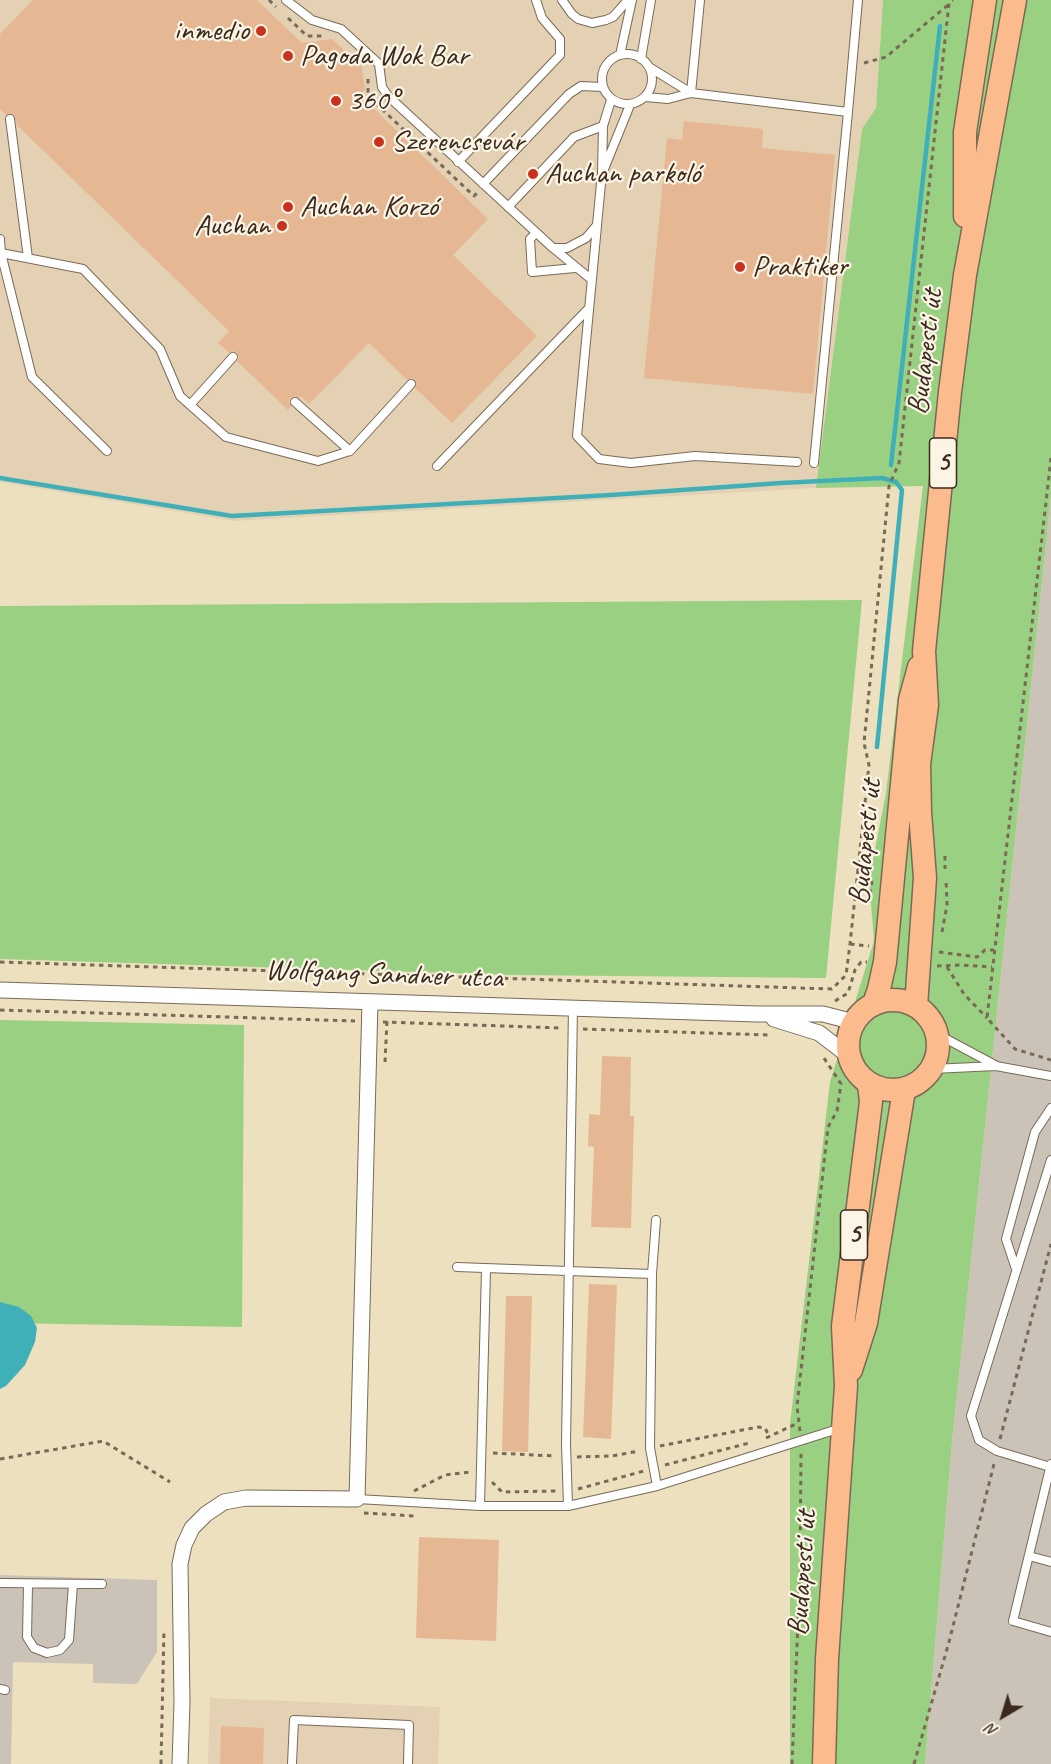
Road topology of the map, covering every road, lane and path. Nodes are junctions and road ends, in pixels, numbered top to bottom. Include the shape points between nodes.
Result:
1 (286, 0) edge
2 (536, 0) edge
3 (562, 0) edge
4 (628, 0) edge
5 (632, 0) edge
6 (651, 0) edge
7 (700, 0) edge
8 (858, 0) edge
9 (953, 0) edge
10 (985, 0) edge
11 (1015, 0) edge
12 (950, 3) junction
13 (620, 55) junction
14 (641, 58) junction
15 (852, 66) junction
16 (649, 67) junction
17 (602, 87) junction
18 (691, 93) junction
19 (646, 97) junction
20 (611, 100) junction
21 (630, 105) junction
22 (848, 112) junction
23 (10, 119) dead end
24 (603, 126) junction
25 (458, 162) junction
26 (602, 173) junction
27 (483, 184) junction
28 (508, 207) junction
29 (597, 225) junction
30 (536, 232) junction
31 (0, 239) edge
32 (553, 248) junction
33 (1, 253) edge
34 (28, 258) junction
35 (575, 268) junction
36 (965, 275) junction
37 (592, 280) junction
38 (589, 308) junction
39 (233, 357) dead end
40 (411, 384) dead end
41 (295, 402) dead end
42 (190, 405) junction
43 (108, 451) dead end
44 (350, 451) junction
45 (1051, 458) edge
46 (797, 462) dead end
47 (814, 463) dead end
48 (438, 466) dead end
49 (924, 651) junction
50 (857, 869) junction
51 (873, 872) dead end
52 (850, 944) junction
53 (994, 950) junction
54 (878, 954) junction
55 (926, 958) junction
56 (0, 962) edge
57 (947, 967) junction
58 (992, 967) junction
59 (4, 990) edge
60 (830, 1001) dead end
61 (370, 1002) junction
62 (874, 1004) junction
63 (916, 1006) junction
64 (573, 1008) junction
65 (0, 1010) edge
66 (386, 1013) dead end
67 (757, 1014) junction
68 (987, 1018) junction
69 (369, 1022) junction
70 (387, 1022) junction
71 (854, 1022) junction
72 (573, 1028) junction
73 (937, 1034) junction
74 (778, 1035) dead end
75 (819, 1051) dead end
76 (849, 1056) junction
77 (1051, 1060) edge
78 (996, 1066) junction
79 (932, 1069) junction
80 (385, 1070) dead end
81 (1051, 1076) edge
82 (869, 1084) junction
83 (904, 1090) junction
84 (1051, 1108) edge
85 (1051, 1160) edge
86 (656, 1220) dead end
87 (1051, 1244) edge
88 (457, 1267) dead end
89 (486, 1269) junction
90 (1016, 1269) junction
91 (570, 1272) junction
92 (652, 1274) junction
93 (846, 1386) junction
94 (799, 1423) junction
95 (843, 1427) junction
96 (768, 1438) junction
97 (801, 1440) junction
98 (755, 1442) dead end
99 (650, 1448) junction
100 (772, 1450) junction
101 (997, 1451) junction
102 (481, 1452) junction
103 (566, 1457) junction
104 (0, 1459) edge
105 (1051, 1466) edge
106 (656, 1468) dead end
107 (480, 1470) junction
108 (645, 1471) dead end
109 (170, 1482) dead end
110 (657, 1485) junction
111 (1048, 1490) edge
112 (568, 1491) junction
113 (413, 1492) dead end
114 (359, 1506) junction
115 (480, 1506) junction
116 (568, 1506) junction
117 (420, 1516) dead end
118 (1029, 1556) junction
119 (1051, 1562) edge
120 (0, 1583) edge
121 (73, 1584) junction
122 (102, 1584) dead end
123 (28, 1585) junction
124 (164, 1622) dead end
125 (1051, 1632) edge
126 (161, 1764) edge
127 (180, 1764) edge
128 (292, 1764) edge
129 (408, 1764) edge
130 (792, 1764) edge
131 (824, 1764) edge
132 (914, 1764) edge

1 - 25 lane via 312,20 341,29 379,64 382,87 388,96
2 - 25 lane via 542,18 560,39 560,55
3 - 4 lane via 578,19 592,23 613,17
5 - 13 lane
6 - 14 lane
7 - 18 lane
8 - 15 lane
9 - 12 path
10 - 36 main road, Budapesti út / 5 via 965,132
11 - 36 main road, Budapesti út / 5
12 - 15 path via 886,57
12 - 50 path via 898,468 889,486 864,743 870,765
13 - 14 lane
13 - 17 lane via 606,64
14 - 16 lane
15 - 22 lane
16 - 18 lane
16 - 19 lane via 652,82
17 - 20 lane
17 - 27 lane via 581,86 569,94
18 - 19 lane via 668,99
18 - 22 lane
19 - 21 lane
20 - 21 lane
20 - 24 lane
21 - 26 lane
22 - 47 lane
23 - 34 lane
24 - 26 lane
24 - 28 lane via 574,137
25 - 27 lane
26 - 29 lane
27 - 28 lane
28 - 30 lane
29 - 32 lane via 586,238 567,248
29 - 37 lane
30 - 32 lane
30 - 35 lane via 530,239 532,272
31 - 33 lane
32 - 35 lane
33 - 34 lane
33 - 43 lane via 32,377
34 - 42 lane via 83,268 160,349 180,396
35 - 37 lane
36 - 49 main road, Budapesti út / 5
37 - 38 lane
38 - 46 lane via 577,436 599,459 631,463 695,456
38 - 48 lane
39 - 42 lane
40 - 44 lane
41 - 44 lane
42 - 44 lane via 226,438 318,461
45 - 53 path
49 - 54 main road, Budapesti út / 5 via 910,700
49 - 55 main road, Budapesti út / 5 via 927,705 919,764
50 - 51 path
50 - 52 path
52 - 54 path
52 - 56 path via 846,975 832,989
53 - 55 path via 985,950 977,957
53 - 58 path
54 - 60 path via 861,962 848,993
54 - 62 main road, Budapesti út / 5 via 879,989
55 - 57 path
55 - 63 main road, Budapesti út / 5
57 - 58 path
57 - 68 path via 964,994
58 - 68 path
59 - 61 street, Wolfgang Sandner utca
61 - 64 street, Wolfgang Sandner utca
61 - 69 street
62 - 63 main road via 896,1000
62 - 71 main road
63 - 73 main road via 930,1018
64 - 67 street, Wolfgang Sandner utca
64 - 72 lane
65 - 69 path
66 - 70 path
67 - 71 street, Wolfgang Sandner utca via 823,1014
67 - 76 street, Wolfgang Sandner utca via 819,1033
68 - 77 path via 1015,1048
69 - 70 path
69 - 114 street
70 - 72 path
70 - 80 path
71 - 76 main road via 848,1039
72 - 74 path
72 - 91 lane
73 - 78 lane
73 - 79 main road via 938,1052
75 - 94 path via 841,1084 837,1111 828,1127 797,1406
76 - 82 main road via 856,1072
78 - 79 lane
78 - 81 lane
79 - 83 main road via 920,1082
82 - 83 main road via 886,1090
82 - 93 main road, Budapesti út / 5 via 871,1102 843,1326
83 - 93 main road, Budapesti út / 5 via 866,1323
84 - 90 lane via 1035,1132 1006,1239
85 - 90 lane
86 - 92 lane
87 - 101 path
88 - 89 lane
89 - 91 lane
89 - 102 lane
90 - 101 lane via 971,1416 979,1440
91 - 92 lane
91 - 103 lane
92 - 99 lane
93 - 95 main road, Budapesti út / 5
94 - 96 path
94 - 97 path
95 - 97 lane
95 - 131 main road, Budapesti út / 5
96 - 99 path via 765,1428 758,1427
96 - 100 path
97 - 100 lane
97 - 130 path
98 - 106 path
99 - 103 path via 612,1456
99 - 110 lane
100 - 110 lane
101 - 105 lane
101 - 132 path
102 - 103 path
102 - 107 lane
103 - 112 lane
104 - 109 path via 103,1441
105 - 111 lane
107 - 112 path via 502,1492
107 - 113 path via 445,1475
107 - 115 lane
108 - 112 path
110 - 116 lane
111 - 118 lane
112 - 116 lane
114 - 115 lane
114 - 117 path
114 - 127 street via 246,1498 224,1502 192,1528 180,1564
115 - 116 lane
118 - 119 lane
118 - 125 lane via 1013,1622
120 - 123 lane
121 - 122 lane
121 - 123 lane
121 - 123 lane via 69,1640 60,1650 47,1653 34,1648 27,1636
124 - 126 path
128 - 129 lane via 294,1720 409,1725

